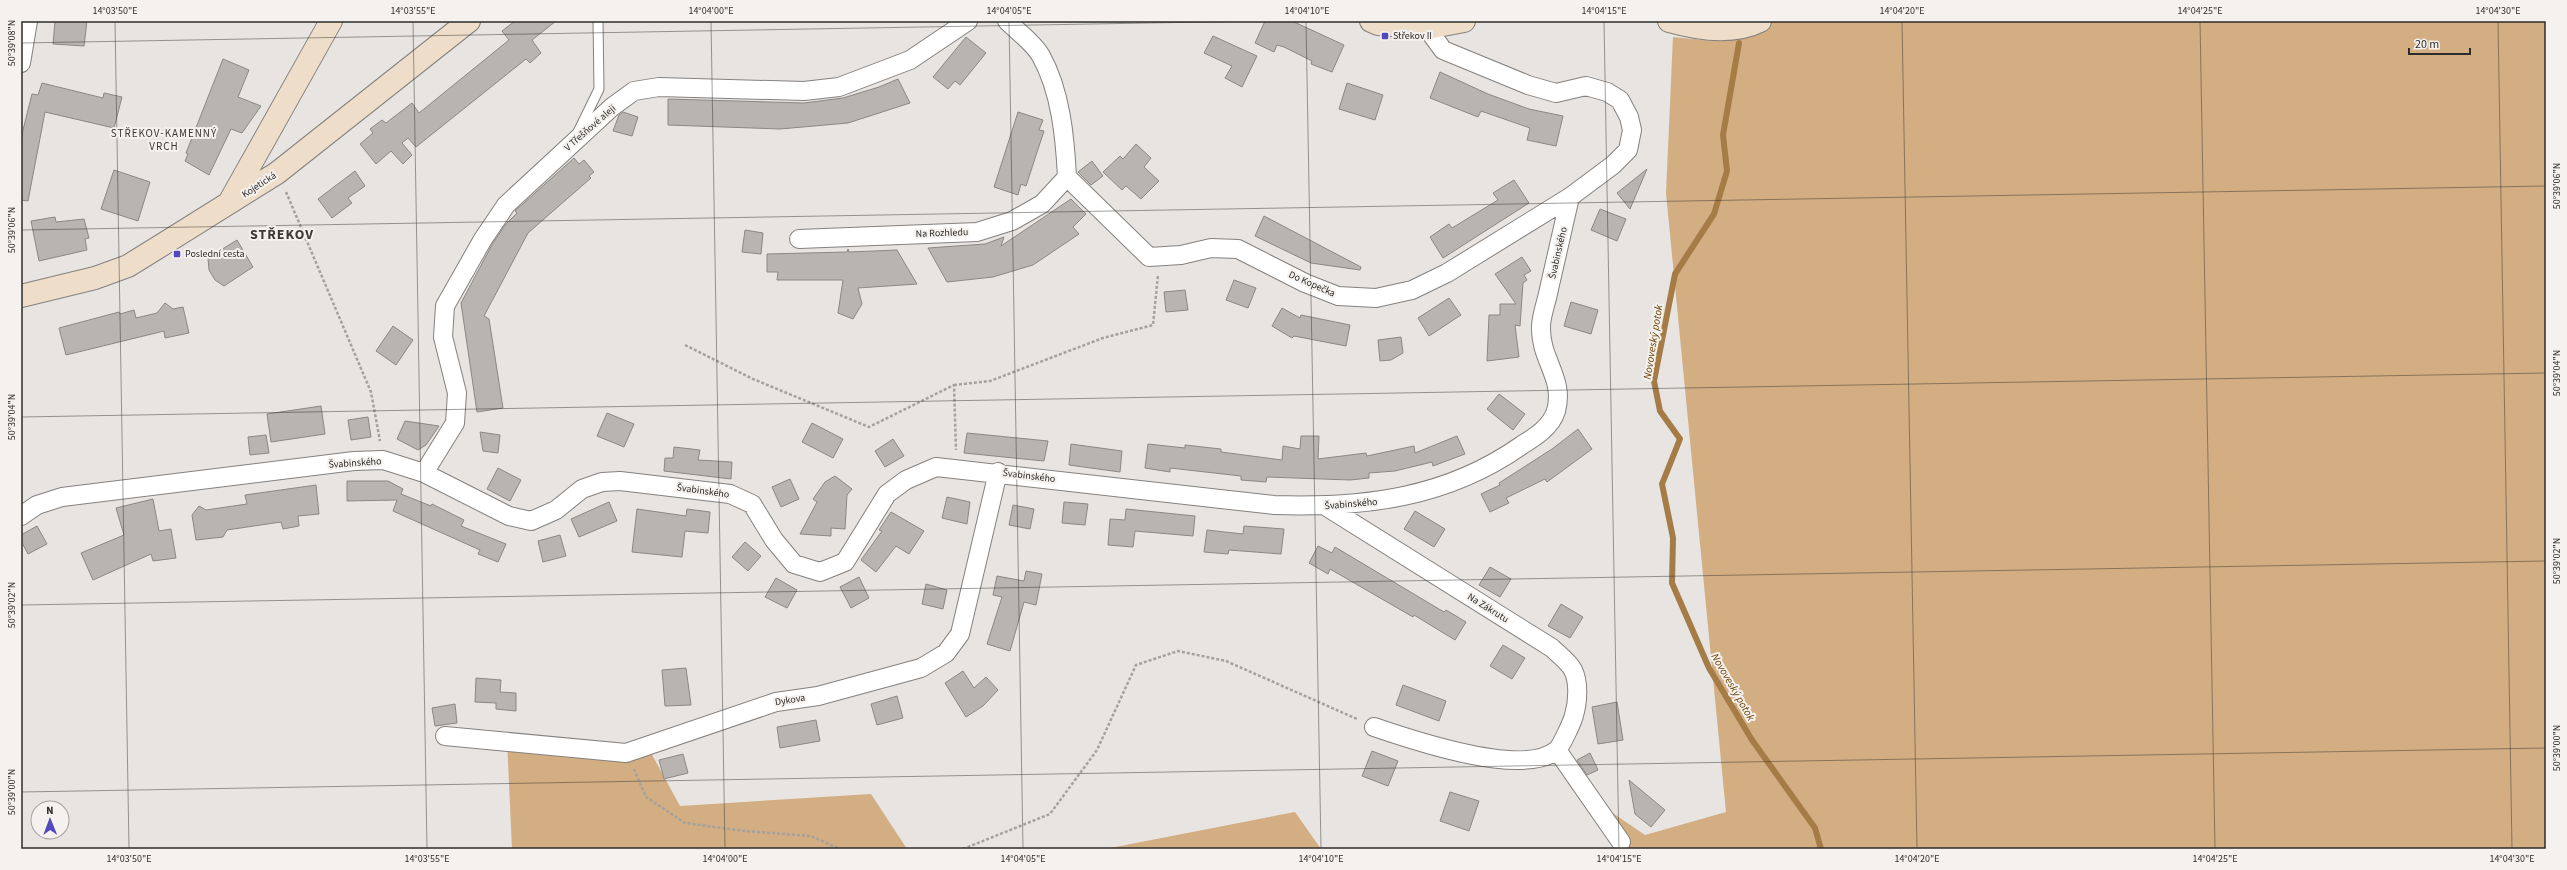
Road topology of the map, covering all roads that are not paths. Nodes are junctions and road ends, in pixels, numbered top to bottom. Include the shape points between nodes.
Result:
1 (28, 21) edge
2 (331, 21) edge
3 (469, 21) edge
4 (598, 21) edge
5 (968, 21) edge
6 (1007, 21) edge
7 (1371, 21) edge
8 (1669, 21) edge
9 (1456, 22) edge
10 (1752, 23) edge
11 (1427, 28) junction
12 (23, 41) edge
13 (21, 63) edge
14 (572, 142) junction
15 (1067, 177) junction
16 (1570, 197) junction
17 (228, 204) junction
18 (799, 239) dead end
19 (21, 296) edge
20 (998, 472) junction
21 (424, 473) junction
22 (1327, 507) junction
23 (21, 516) edge
24 (1374, 727) road end
25 (445, 736) dead end
26 (1557, 750) junction
27 (1621, 842) dead end

1 - 12 street
2 - 17 street
3 - 17 street, Kojetická via 278,173
4 - 14 lane via 599,89
5 - 14 street, V Třešňové aleji via 910,60 839,88 804,92 659,87 634,91
6 - 15 street via 1041,55 1053,85 1066,150
7 - 11 street via 1378,24
8 - 10 street via 1713,29
9 - 11 street
11 - 16 street via 1443,50 1528,85 1556,93 1586,86 1607,92 1620,100 1629,116 1632,130 1628,150 1613,165
12 - 13 street
14 - 21 street, V Třešňové aleji via 506,205 483,239 445,306 443,337 456,393 455,423
15 - 16 street, Do Kopečka via 1149,257 1181,255 1211,248 1238,249 1305,283 1338,296 1376,298 1412,290 1447,273
15 - 18 street, Na Rozhledu via 1042,204 1012,221 977,232
16 - 22 street, Švabinského via 1541,326 1543,351 1558,381 1556,412 1543,431 1503,459 1458,481 1389,500
17 - 19 street, Kojetická via 128,266 96,278
20 - 21 street, Švabinského via 936,467 906,480 887,494 845,562 820,572 794,564 774,540 752,504 730,494 620,481 602,482 582,489 556,510 531,521 509,516
20 - 22 street, Švabinského via 1274,505
20 - 25 street, Dykova via 960,634 946,653 920,668 818,696 776,702 626,753
21 - 23 street, Švabinského via 384,460 354,461 62,497 37,505
22 - 26 street, Na Zákrutu via 1552,648 1573,669 1577,692 1574,716
24 - 26 street via 1435,747 1495,759 1537,758
26 - 27 street

